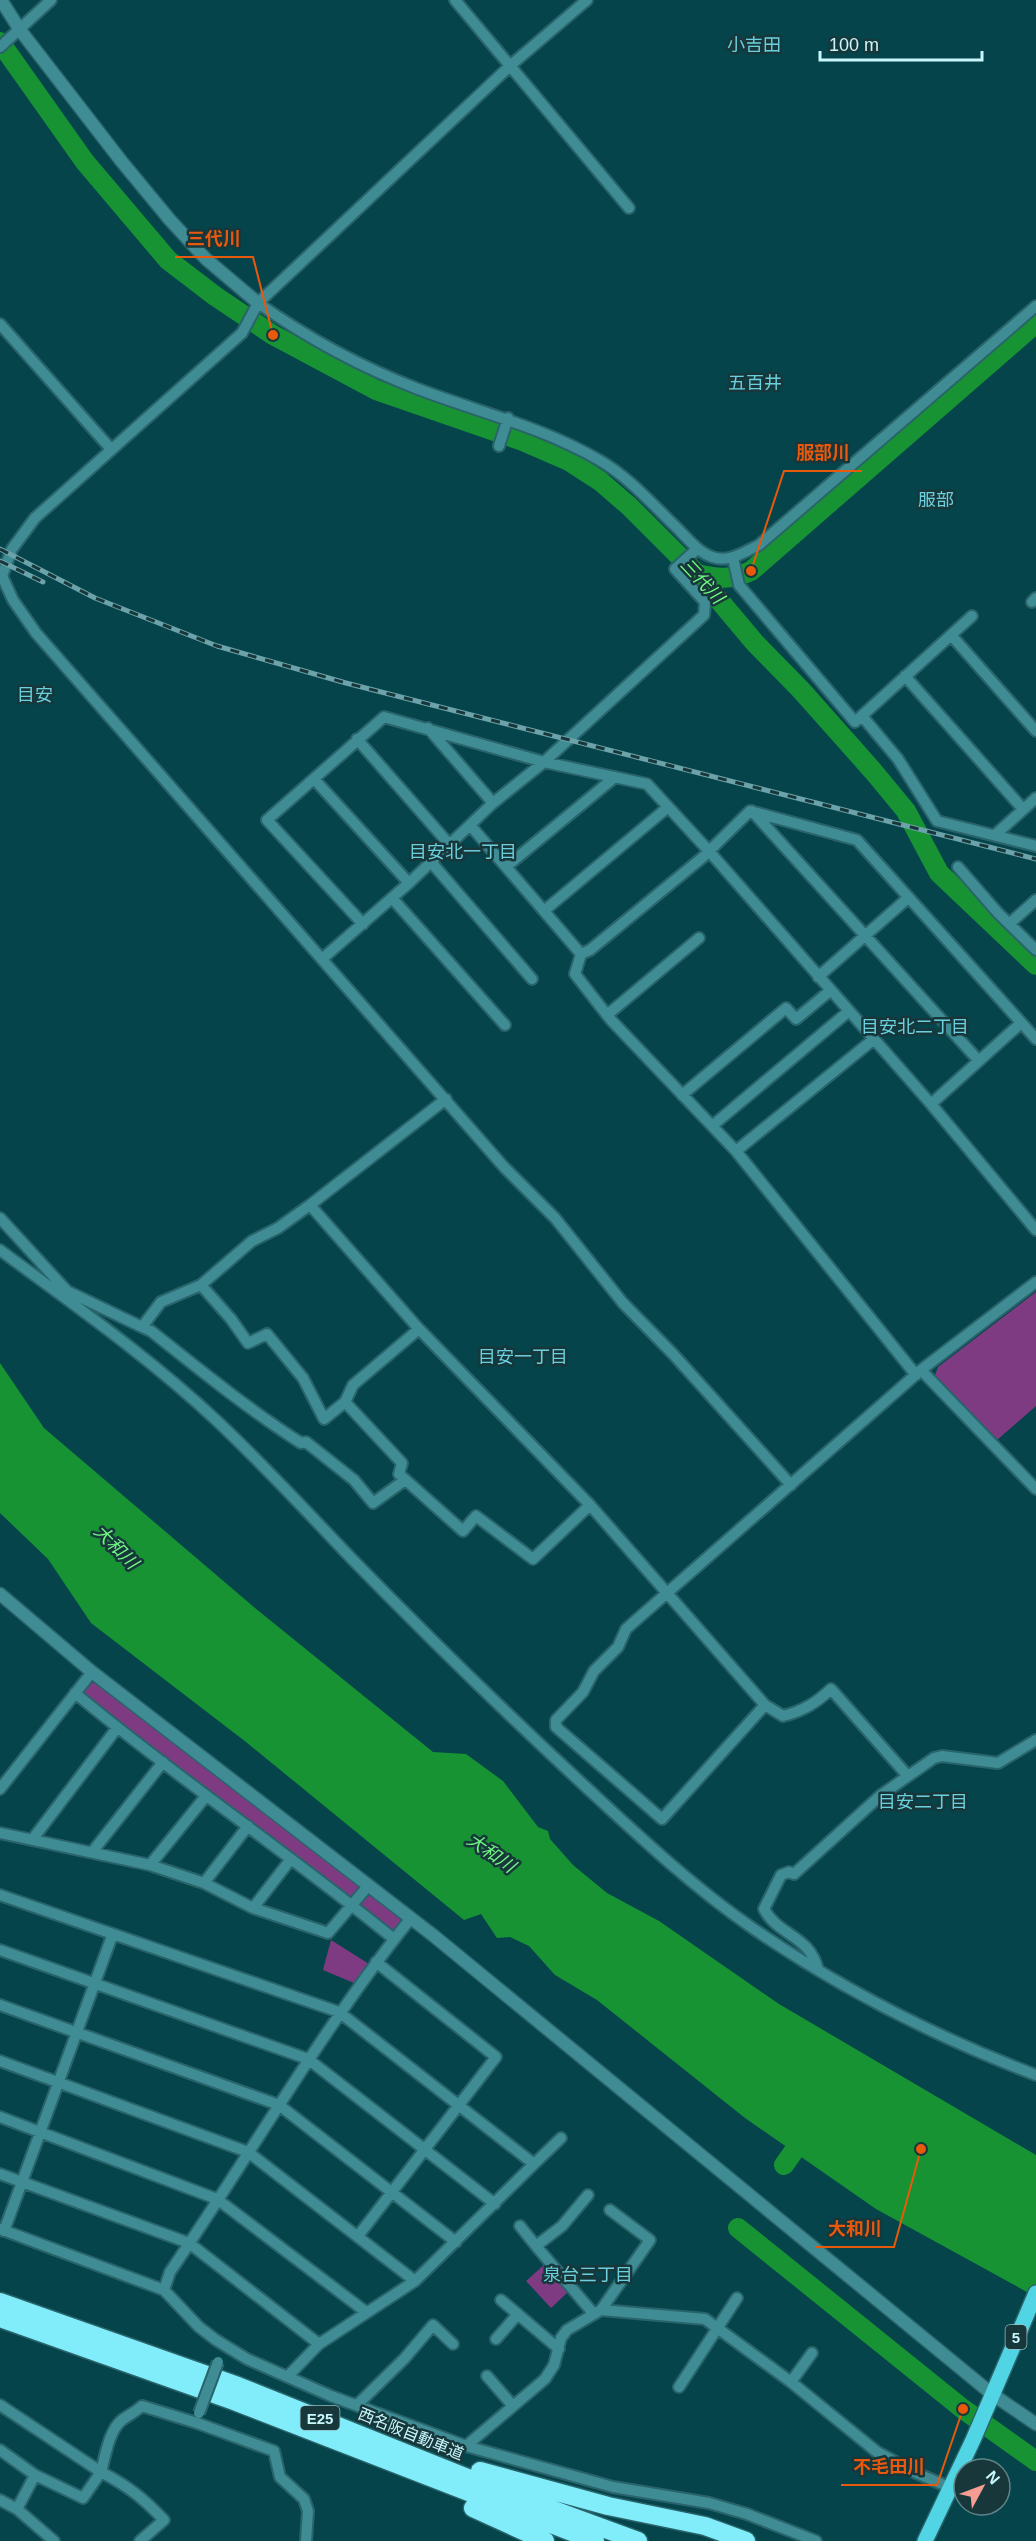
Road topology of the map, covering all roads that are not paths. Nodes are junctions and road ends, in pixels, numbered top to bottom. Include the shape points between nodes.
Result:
1 (2, 0) edge
2 (51, 0) edge
3 (455, 0) edge
4 (587, 0) edge
5 (20, 30) junction
6 (0, 47) edge
7 (511, 65) junction
8 (629, 208) dead end
9 (256, 305) junction
10 (1036, 306) edge
11 (0, 324) edge
12 (508, 420) junction
13 (500, 444) dead end
14 (111, 450) junction
15 (696, 550) junction
16 (734, 561) junction
17 (972, 616) dead end
18 (951, 635) junction
19 (905, 676) junction
20 (862, 716) junction
21 (427, 728) junction
22 (1036, 731) edge
23 (357, 739) junction
24 (544, 762) junction
25 (615, 777) junction
26 (314, 779) junction
27 (1036, 798) edge
28 (493, 803) junction
29 (667, 808) junction
30 (1023, 809) junction
31 (752, 811) junction
32 (470, 825) junction
33 (995, 835) junction
34 (449, 844) junction
35 (1036, 846) edge
36 (708, 850) junction
37 (431, 862) junction
38 (507, 866) junction
39 (958, 867) dead end
40 (409, 884) junction
41 (392, 898) junction
42 (909, 898) junction
43 (1036, 900) edge
44 (545, 910) junction
45 (363, 924) junction
46 (1009, 924) junction
47 (866, 935) junction
48 (699, 938) dead end
49 (1036, 950) edge
50 (581, 954) junction
51 (322, 959) junction
52 (818, 977) junction
53 (532, 979) dead end
54 (831, 990) junction
55 (849, 1011) junction
56 (607, 1015) junction
57 (1022, 1023) junction
58 (505, 1025) dead end
59 (874, 1039) junction
60 (1036, 1039) edge
61 (979, 1061) junction
62 (682, 1095) junction
63 (446, 1099) junction
64 (931, 1104) junction
65 (712, 1126) junction
66 (736, 1152) junction
67 (310, 1204) junction
68 (0, 1218) edge
69 (1036, 1230) edge
70 (0, 1250) edge
71 (1036, 1282) edge
72 (201, 1285) junction
73 (65, 1294) junction
74 (142, 1328) junction
75 (419, 1329) junction
76 (919, 1372) junction
77 (345, 1402) junction
78 (405, 1480) junction
79 (791, 1485) junction
80 (1036, 1488) edge
81 (590, 1505) junction
82 (667, 1593) junction
83 (0, 1594) edge
84 (92, 1672) junction
85 (75, 1693) junction
86 (765, 1706) junction
87 (117, 1728) junction
88 (1036, 1740) edge
89 (163, 1762) junction
90 (907, 1775) junction
91 (0, 1789) edge
92 (206, 1796) junction
93 (248, 1826) junction
94 (0, 1833) edge
95 (32, 1840) junction
96 (93, 1851) junction
97 (291, 1859) junction
98 (150, 1865) junction
99 (204, 1883) junction
100 (369, 1885) junction
101 (0, 1895) edge
102 (352, 1905) junction
103 (253, 1908) junction
104 (411, 1918) junction
105 (112, 1936) junction
106 (394, 1939) junction
107 (0, 1950) edge
108 (376, 1962) junction
109 (818, 1970) junction
110 (95, 1983) junction
111 (0, 2005) edge
112 (339, 2012) junction
113 (78, 2034) junction
114 (308, 2059) junction
115 (0, 2061) edge
116 (1036, 2075) edge
117 (58, 2082) junction
118 (279, 2105) junction
119 (460, 2105) junction
120 (0, 2117) edge
121 (42, 2132) junction
122 (561, 2138) dead end
123 (425, 2151) junction
124 (248, 2152) junction
125 (534, 2164) junction
126 (0, 2174) edge
127 (22, 2182) junction
128 (393, 2193) junction
129 (588, 2195) dead end
130 (217, 2199) junction
131 (495, 2204) junction
132 (610, 2210) dead end
133 (520, 2226) dead end
134 (2, 2230) edge
135 (358, 2236) junction
136 (456, 2242) junction
137 (189, 2243) junction
138 (536, 2246) junction
139 (415, 2282) junction
140 (164, 2290) junction
141 (1036, 2293) edge
142 (737, 2298) dead end
143 (501, 2300) dead end
144 (0, 2302) edge
145 (366, 2312) junction
146 (597, 2312) junction
147 (518, 2314) junction
148 (0, 2318) edge
149 (718, 2328) junction
150 (496, 2339) dead end
151 (319, 2344) junction
152 (453, 2344) dead end
153 (226, 2346) junction
154 (559, 2349) junction
155 (812, 2353) dead end
156 (288, 2376) junction
157 (487, 2376) dead end
158 (790, 2382) junction
159 (679, 2387) dead end
160 (992, 2394) junction
161 (0, 2405) edge
162 (357, 2405) junction
163 (513, 2406) junction
164 (198, 2418) junction
165 (1036, 2424) edge
166 (350, 2439) junction
167 (466, 2446) junction
168 (0, 2450) edge
169 (101, 2472) junction
170 (35, 2475) junction
171 (951, 2488) junction
172 (0, 2500) edge
173 (17, 2509) junction
174 (54, 2541) edge
175 (140, 2541) edge
176 (306, 2541) edge
177 (545, 2541) edge
178 (595, 2541) edge
179 (638, 2541) edge
180 (746, 2541) edge
181 (816, 2541) edge
182 (925, 2541) edge

1 - 5 street
2 - 5 street
3 - 7 street
4 - 7 street
5 - 6 street
5 - 9 street via 170,220 206,260
7 - 8 street
7 - 9 street
9 - 12 street via 347,357 417,388
9 - 14 street via 242,333
10 - 16 street via 759,545
11 - 14 street
12 - 13 street
12 - 15 street via 553,436 601,460 627,480
14 - 51 street via 22,532 3,568 6,586 36,633
15 - 16 street
15 - 24 street via 675,569 705,602 704,615
16 - 20 street via 739,585 855,722
17 - 18 street
18 - 19 street
18 - 22 street
19 - 20 street
19 - 30 street
20 - 33 street via 898,759 937,821
21 - 23 street via 384,717
21 - 24 street
21 - 28 street
23 - 26 street
23 - 34 street
24 - 25 street
24 - 28 street
25 - 29 street via 647,784
25 - 38 street
26 - 40 street
26 - 45 street via 267,820
27 - 30 street
28 - 32 street
29 - 36 street
29 - 44 street
30 - 33 street
31 - 36 street
31 - 42 street via 857,840
31 - 47 street
32 - 34 street
32 - 38 street
33 - 35 street
34 - 37 street
36 - 50 street
36 - 52 street
37 - 40 street
37 - 53 street
38 - 44 street
39 - 46 street
40 - 41 street
41 - 45 street
41 - 58 street
42 - 47 street
42 - 57 street
43 - 46 street
44 - 50 street
45 - 51 street
46 - 49 street
47 - 52 street
47 - 61 street
48 - 56 street
50 - 56 street via 575,974
51 - 63 street
52 - 54 street
54 - 55 street
54 - 62 street via 796,1019 786,1008
55 - 59 street
55 - 65 street
56 - 62 street
57 - 60 street
57 - 61 street
59 - 64 street
59 - 66 street
61 - 64 street
62 - 65 street
63 - 67 street
63 - 79 street via 504,1167 555,1218 622,1303
64 - 69 street
65 - 66 street
66 - 76 street
67 - 72 street via 278,1228 252,1241
67 - 75 street
68 - 73 street
70 - 73 street
71 - 76 street
72 - 74 street via 161,1302
72 - 77 street via 248,1343 267,1334 303,1378 324,1419
73 - 74 street
73 - 109 street via 144,1356 218,1422 421,1629 658,1854 751,1927
74 - 78 street via 276,1427 301,1443 306,1442 354,1480 373,1503
75 - 77 street via 352,1385
75 - 81 street
76 - 79 street
76 - 80 street
77 - 78 street via 402,1463 399,1474
78 - 81 street via 462,1531 476,1516 533,1559
79 - 82 street
81 - 82 street
82 - 86 street
82 - 86 street via 626,1629 618,1647 556,1720 556,1727 662,1819
83 - 84 street
84 - 85 street
84 - 100 street
85 - 87 street
85 - 91 street
86 - 90 street via 783,1716 819,1700 831,1689
87 - 89 street
87 - 95 street
88 - 90 street via 998,1763 942,1756
89 - 92 street
89 - 96 street
90 - 109 street via 852,1819 794,1874 782,1875 764,1909 769,1918 807,1946
92 - 93 street
92 - 98 street
93 - 97 street
93 - 99 street
94 - 95 street
95 - 96 street
96 - 98 street
97 - 102 street
97 - 103 street
98 - 99 street
99 - 103 street
100 - 102 street
100 - 104 street
101 - 105 street
102 - 103 street via 328,1933
102 - 106 street
104 - 106 street
104 - 160 street
105 - 110 street
105 - 112 street
106 - 108 street
107 - 110 street
108 - 112 street
108 - 119 street via 496,2057
109 - 116 street via 896,2013
110 - 113 street
110 - 114 street
111 - 113 street
112 - 114 street
112 - 119 street
113 - 117 street
113 - 118 street
114 - 118 street
114 - 123 street
115 - 117 street
117 - 121 street
117 - 124 street
118 - 124 street
118 - 128 street
119 - 123 street
119 - 125 street
120 - 121 street
121 - 127 street
121 - 130 street
122 - 125 street
123 - 128 street
123 - 131 street
124 - 130 street
124 - 135 street
125 - 131 street
126 - 127 street
127 - 134 street
127 - 137 street
128 - 135 street
128 - 136 street
129 - 138 street via 562,2226
130 - 137 street
130 - 145 street
131 - 136 street
132 - 146 street via 650,2240
133 - 138 street
134 - 140 street
135 - 139 street
136 - 139 street
137 - 140 street via 170,2272
137 - 151 street
138 - 146 street
139 - 145 street
140 - 153 street via 199,2327
141 - 160 main road, 5
142 - 149 street
143 - 147 street
144 - 166 highway, 西名阪自動車道 / E25 via 238,2386
145 - 151 street
146 - 149 street via 705,2319
146 - 154 street via 567,2330
147 - 150 street
147 - 154 street
148 - 166 highway, 西名阪自動車道 / E25
149 - 158 street
149 - 159 street
151 - 156 street
152 - 162 street via 433,2325
153 - 156 street
153 - 164 street, bridge
154 - 163 street via 555,2365 545,2379
155 - 158 street
156 - 162 street
157 - 163 street
158 - 171 street via 877,2452
160 - 165 street
160 - 171 main road, 5
161 - 169 street
162 - 167 street
163 - 167 street
164 - 169 street via 141,2406 121,2421
164 - 176 street via 274,2451 280,2477 304,2499 308,2511
166 - 177 highway via 383,2472
166 - 178 highway, 西名阪自動車道 / E25
166 - 179 highway, 西名阪自動車道 / E25
166 - 180 highway via 369,2434 477,2470 608,2506 705,2526
167 - 181 street via 613,2487 709,2503
168 - 170 street
169 - 170 street via 83,2498
169 - 175 street via 142,2497 164,2520
170 - 173 street
171 - 182 main road, 5
172 - 173 street
173 - 174 street

